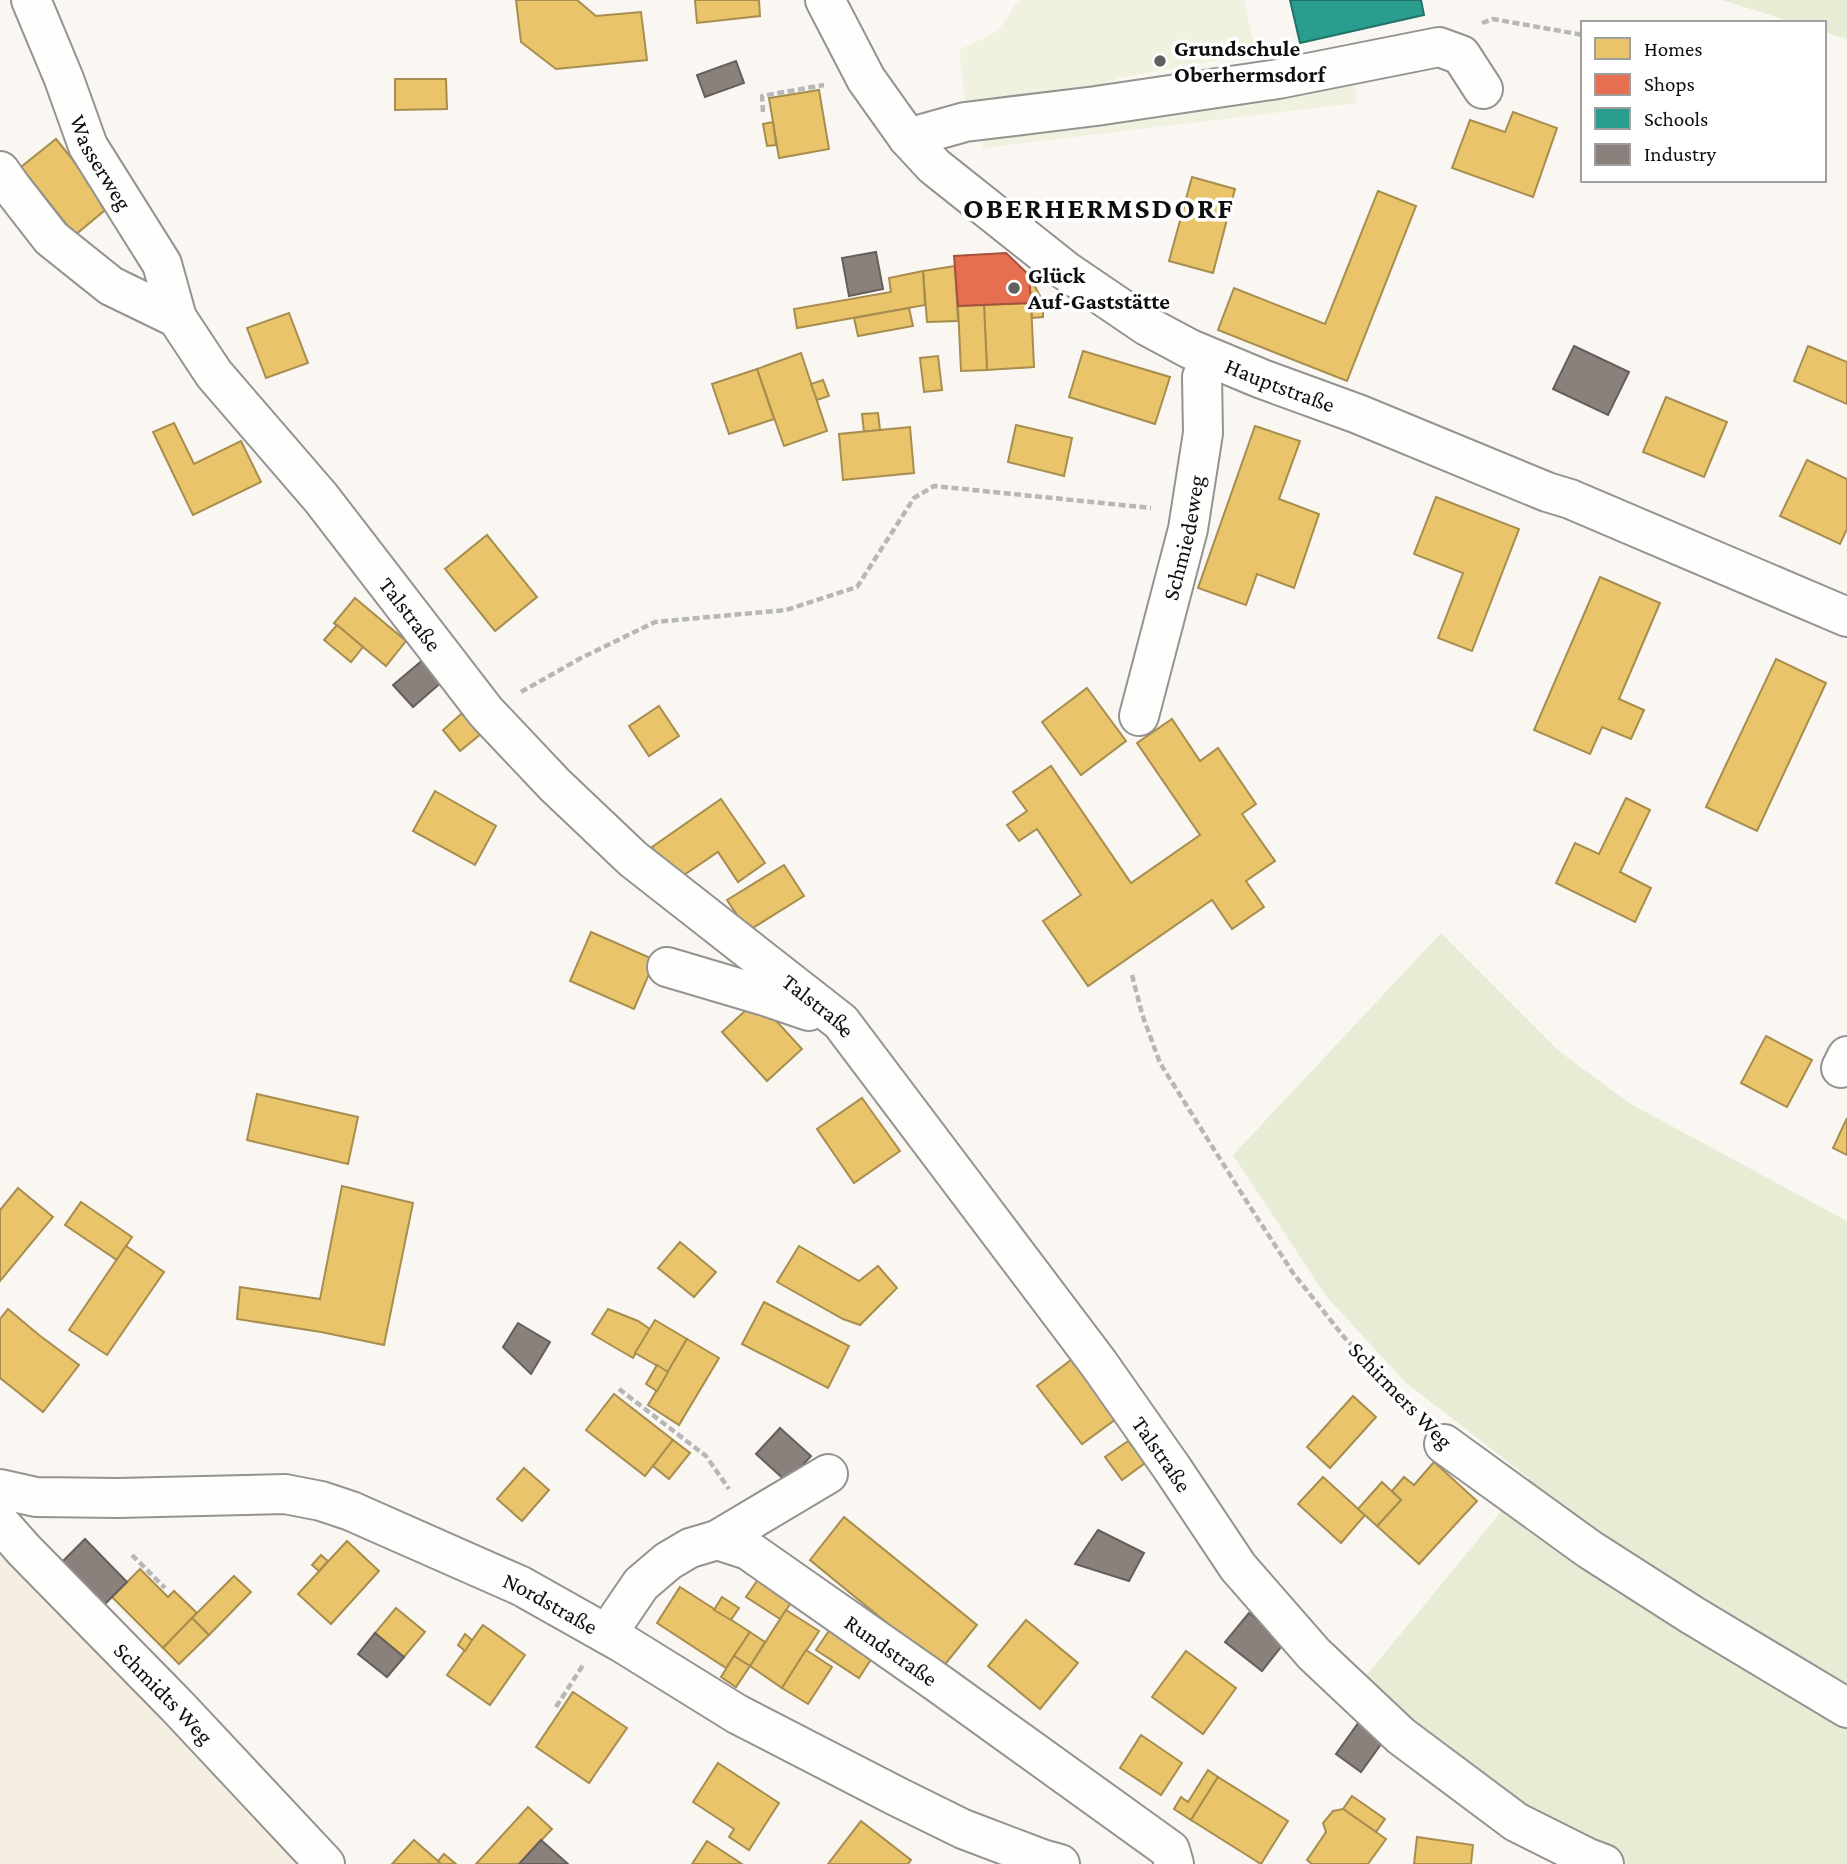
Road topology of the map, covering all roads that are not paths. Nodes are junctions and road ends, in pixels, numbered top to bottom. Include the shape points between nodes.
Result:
1 (31, 0) edge
2 (825, 0) edge
3 (1483, 89) dead end
4 (908, 138) junction
5 (0, 171) edge
6 (177, 318) junction
7 (1211, 359) junction
8 (1847, 617) edge
9 (1139, 716) dead end
10 (667, 967) dead end
11 (841, 1022) junction
12 (1444, 1444) road end
13 (828, 1474) dead end
14 (0, 1489) edge
15 (731, 1531) junction
16 (12, 1536) edge
17 (601, 1649) junction
18 (1847, 1707) edge
19 (325, 1864) edge
20 (1060, 1864) edge
21 (1174, 1864) edge
22 (1604, 1864) edge

1 - 6 street, Wasserweg via 88,146 163,264
2 - 4 street, Hauptstraße via 866,79
3 - 4 street via 1461,55 1439,47 1278,79 965,122
4 - 7 street, Hauptstraße via 934,166 1066,271 1147,326
5 - 6 street via 51,237 111,286
6 - 11 street, Talstraße via 214,374 321,498 486,712 633,859
7 - 8 street, Hauptstraße via 1570,499
7 - 9 street, Schmiedeweg via 1202,377 1203,433 1191,513
10 - 11 street
11 - 22 street, Talstraße via 1099,1364 1238,1567 1314,1654 1401,1737 1516,1822
12 - 18 street, Schirmers Weg via 1589,1549
13 - 15 street
14 - 17 street, Nordstraße via 36,1497 285,1494 321,1501 521,1586
15 - 17 street via 690,1548 641,1584
15 - 21 street, Rundstraße via 748,1550 1170,1850
16 - 19 street, Schmidts Weg
17 - 20 street, Nordstraße via 963,1829

